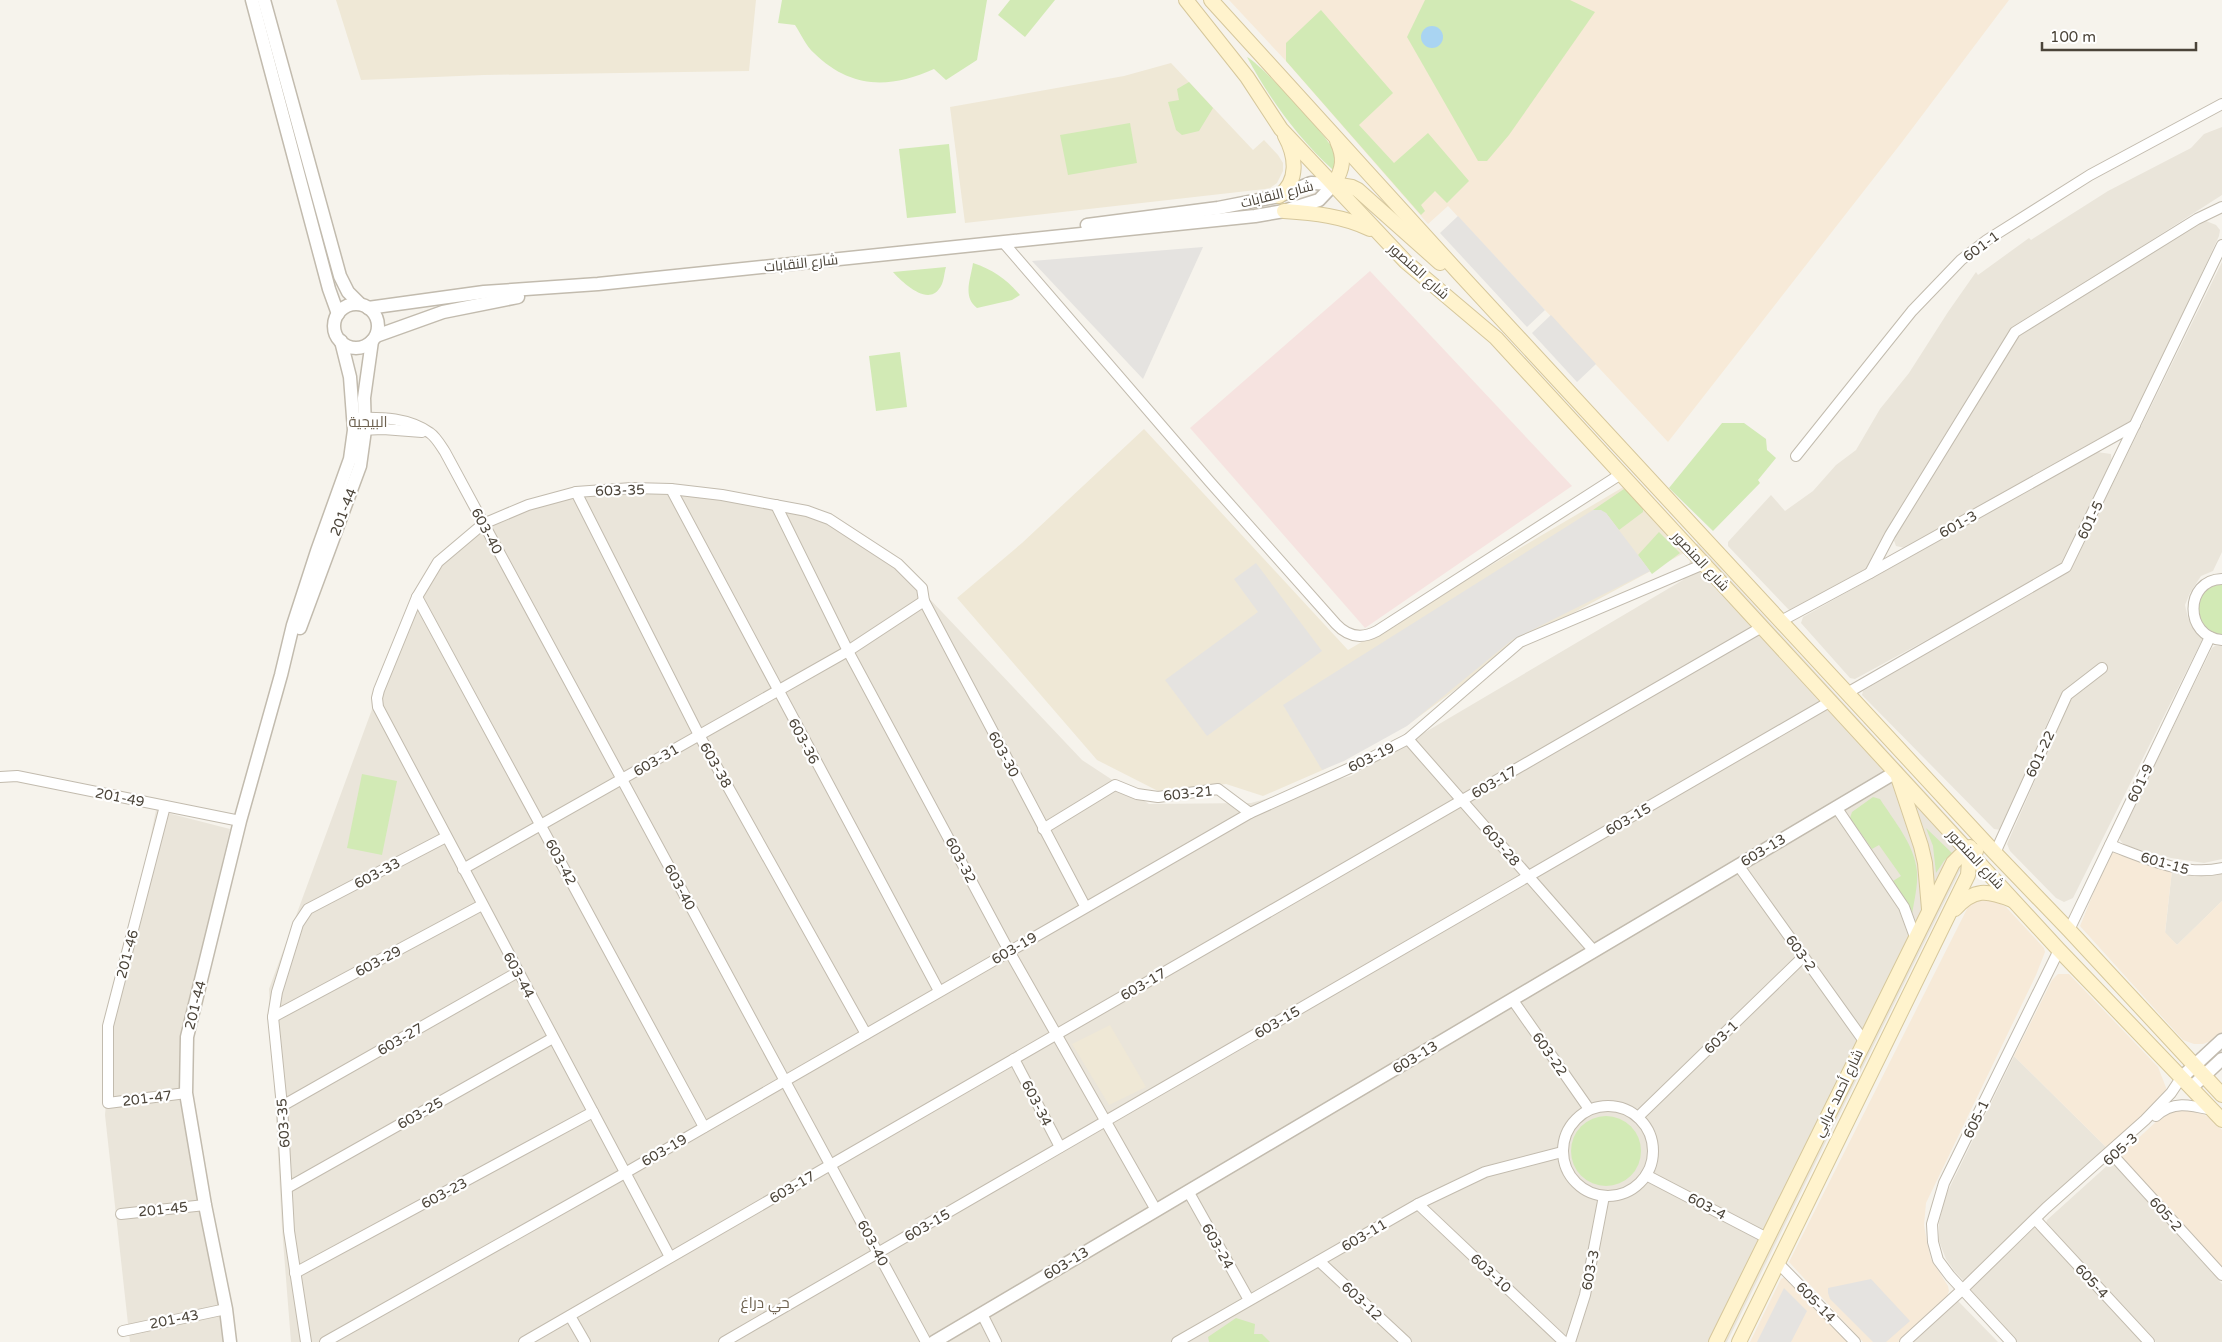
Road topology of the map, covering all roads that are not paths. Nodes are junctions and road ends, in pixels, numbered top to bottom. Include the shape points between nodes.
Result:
1 (252, 0) edge
2 (264, 0) edge
3 (1186, 0) edge
4 (1212, 0) edge
5 (282, 94) junction
6 (2222, 104) edge
7 (1281, 128) junction
8 (1331, 130) junction
9 (1334, 184) junction
10 (1279, 196) junction
11 (2222, 207) edge
12 (1284, 210) junction
13 (1380, 234) junction
14 (1003, 242) junction
15 (2222, 245) edge
16 (598, 284) junction
17 (1483, 299) junction
18 (364, 306) junction
19 (338, 314) junction
20 (374, 338) junction
21 (341, 341) junction
22 (359, 424) junction
23 (2135, 425) junction
24 (1796, 456) dead end
25 (1621, 474) junction
26 (671, 489) junction
27 (576, 492) junction
28 (776, 504) junction
29 (483, 524) junction
30 (1704, 564) junction
31 (1870, 574) junction
32 (2221, 576) edge
33 (417, 597) junction
34 (924, 601) junction
35 (1781, 621) junction
36 (1762, 627) junction
37 (2210, 637) junction
38 (2222, 640) edge
39 (848, 651) junction
40 (2102, 668) dead end
41 (379, 690) joint
42 (777, 691) junction
43 (1847, 692) junction
44 (1830, 701) junction
45 (699, 735) junction
46 (1408, 739) junction
47 (1896, 772) junction
48 (0, 777) edge
49 (622, 779) junction
50 (1462, 800) junction
51 (165, 806) junction
52 (1836, 808) junction
53 (1250, 812) junction
54 (240, 821) junction
55 (1966, 822) junction
56 (541, 825) junction
57 (1043, 829) junction
58 (446, 837) junction
59 (2110, 845) junction
60 (1970, 852) junction
61 (1995, 853) junction
62 (1738, 865) junction
63 (2222, 868) edge
64 (463, 869) junction
65 (1528, 876) junction
66 (2014, 901) junction
67 (482, 905) junction
68 (1086, 906) junction
69 (308, 909) joint
70 (1929, 909) junction
71 (1947, 918) junction
72 (2070, 930) junction
73 (1915, 937) junction
74 (2059, 950) junction
75 (1009, 951) junction
76 (1594, 951) junction
77 (1803, 957) junction
78 (518, 972) junction
79 (940, 991) junction
80 (1512, 999) junction
81 (273, 1017) junction
82 (866, 1034) junction
83 (1056, 1034) junction
84 (553, 1038) junction
85 (2222, 1040) edge
86 (1864, 1041) junction
87 (1014, 1059) junction
88 (2222, 1059) edge
89 (2200, 1070) junction
90 (785, 1081) junction
91 (2186, 1083) junction
92 (186, 1094) junction
93 (2222, 1095) edge
94 (108, 1103) joint
95 (282, 1106) junction
96 (1589, 1109) junction
97 (2212, 1110) junction
98 (593, 1112) junction
99 (1638, 1117) junction
100 (2222, 1120) edge
101 (1106, 1121) junction
102 (704, 1127) junction
103 (1060, 1147) junction
104 (1562, 1152) junction
105 (2112, 1154) junction
106 (830, 1165) junction
107 (625, 1172) junction
108 (1646, 1175) junction
109 (287, 1188) junction
110 (1188, 1191) junction
111 (1604, 1196) junction
112 (1418, 1204) junction
113 (205, 1205) junction
114 (1156, 1210) junction
115 (121, 1214) dead end
116 (2036, 1220) junction
117 (1767, 1238) junction
118 (878, 1253) junction
119 (670, 1257) junction
120 (1319, 1261) junction
121 (1778, 1263) junction
122 (295, 1273) junction
123 (2222, 1275) edge
124 (1963, 1290) junction
125 (1249, 1300) junction
126 (226, 1309) junction
127 (982, 1314) junction
128 (570, 1316) junction
129 (123, 1331) dead end
130 (1180, 1341) edge
131 (230, 1342) edge
132 (306, 1342) edge
133 (325, 1342) edge
134 (524, 1342) edge
135 (585, 1342) edge
136 (724, 1342) edge
137 (926, 1342) edge
138 (934, 1342) edge
139 (996, 1342) edge
140 (1406, 1342) edge
141 (1564, 1342) edge
142 (1570, 1342) edge
143 (1716, 1342) edge
144 (1739, 1342) edge
145 (1855, 1342) edge
146 (1905, 1342) edge
147 (2011, 1342) edge
148 (2149, 1342) edge

1 - 5 street
2 - 5 street
3 - 7 main road, شارع المنصور via 1248,77
4 - 8 main road, شارع المنصور
5 - 18 street via 340,276 348,292
5 - 19 street via 329,289
6 - 24 street, 601-1 via 2090,175 1960,260 1912,311
7 - 9 main road, شارع المنصور
7 - 10 main road via 1291,151 1293,168 1290,186
8 - 9 main road via 1344,160
8 - 17 main road, شارع المنصور
9 - 10 street, شارع النقابات via 1311,183
9 - 12 street, شارع النقابات via 1320,200
9 - 13 main road, شارع المنصور
9 - 17 main road via 1358,190
10 - 14 street, شارع النقابات via 1218,208 1013,235
11 - 31 street via 2197,219 2014,332 1890,535
12 - 13 main road via 1354,221
12 - 14 street, شارع النقابات via 1255,216
13 - 25 main road, شارع المنصور via 1431,285 1496,338
14 - 16 street, شارع النقابات
14 - 25 street via 1210,482 1348,634 1363,636 1377,631
15 - 23 street, 601-5
16 - 18 street, شارع النقابات via 484,292
16 - 20 street, شارع النقابات via 576,290 506,298 443,312
17 - 35 main road, شارع المنصور
18 - 19 street via 348,306
18 - 20 street via 377,318
19 - 21 street via 335,327
20 - 21 street via 365,346 356,348
20 - 22 street, 201-44
21 - 22 street, 201-44
22 - 29 street, 603-40 via 431,434 445,452
22 - 54 street, 201-44 via 360,466 281,675
23 - 31 street, 601-3
23 - 43 street, 601-5 via 2066,567
25 - 30 main road, شارع المنصور
26 - 27 street, 603-35
26 - 28 street, 603-35
26 - 42 street, 603-36
27 - 29 street, 603-35
27 - 45 street, 603-38
28 - 34 street, 603-35 via 829,519 858,537 913,577 922,588
28 - 39 street, 603-32
29 - 33 street, 603-35 via 438,562
29 - 49 street, 603-40
30 - 36 main road, شارع المنصور
30 - 46 street, 603-19 via 1520,642
31 - 35 street, 601-3
32 - 37 street via 2202,587 2193,604 2196,624
33 - 41 street, 603-35
33 - 56 street, 603-42
34 - 39 street, 603-31
34 - 57 street, 603-30
35 - 43 main road, شارع المنصور
36 - 44 main road, شارع المنصور
36 - 50 street, 603-17
37 - 38 street
37 - 59 street, 601-9
39 - 42 street, 603-31
39 - 75 street, 603-32
40 - 61 street, 601-22 via 2067,695
41 - 58 street, 603-44 via 378,707 382,717
42 - 45 street, 603-31
42 - 79 street, 603-36
43 - 55 main road, شارع المنصور
44 - 47 main road, شارع المنصور
44 - 65 street, 603-15
45 - 49 street, 603-31
45 - 82 street, 603-38
46 - 50 street, 603-28
46 - 53 street, 603-19
47 - 52 street, 603-13
47 - 60 main road, شارع المنصور
47 - 70 main road via 1925,862
48 - 51 street, 201-49 via 17,776
49 - 56 street, 603-31
49 - 90 street, 603-40
50 - 65 street, 603-28
50 - 83 street, 603-17
51 - 54 street, 201-49
51 - 94 street, 201-46 via 108,1026
52 - 62 street, 603-13
52 - 73 street via 1904,907
53 - 57 street, 603-21 via 1218,789 1158,797 1137,794 1115,785
53 - 68 street, 603-19
54 - 92 street, 201-44 via 188,1037
55 - 60 main road, شارع أحمد عرابي
55 - 61 main road, شارع المنصور
56 - 64 street, 603-31
56 - 102 street, 603-42
57 - 68 street, 603-30
58 - 64 street, 603-44
58 - 69 street, 603-33
59 - 63 street, 601-15 via 2170,866 2197,871
59 - 72 street, 601-9
60 - 61 main road via 1986,850
60 - 66 main road, شارع المنصور
60 - 70 main road, شارع أحمد عرابي via 1953,863
60 - 71 main road, شارع أحمد عرابي via 1968,875
61 - 72 main road, شارع المنصور
62 - 76 street, 603-13
62 - 77 street, 603-2
64 - 67 street, 603-44
65 - 76 street, 603-28
65 - 101 street, 603-15
66 - 71 main road via 1993,893 1972,894
66 - 74 main road, شارع المنصور
67 - 78 street, 603-44
67 - 81 street, 603-29
68 - 75 street, 603-19
69 - 81 street, 603-35 via 292,941
70 - 73 main road, شارع أحمد عرابي
71 - 121 main road, شارع أحمد عرابي
72 - 89 main road, شارع المنصور
73 - 86 main road, شارع أحمد عرابي
74 - 91 main road, شارع المنصور
74 - 124 street, 605-1 via 1944,1183 1934,1214 1932,1233 1935,1251 1943,1268
75 - 79 street, 603-19
75 - 83 street, 603-32
76 - 80 street, 603-13
77 - 86 street, 603-2
77 - 99 street, 603-1
78 - 84 street, 603-44
78 - 95 street, 603-27
79 - 82 street, 603-19
80 - 96 street, 603-22
80 - 110 street, 603-13
81 - 95 street, 603-35
82 - 90 street, 603-19
83 - 87 street, 603-17
83 - 101 street, 603-32
84 - 98 street, 603-44
84 - 109 street, 603-25
85 - 89 street
86 - 117 main road, شارع أحمد عرابي
87 - 103 street, 603-34
87 - 106 street, 603-17
88 - 89 street
89 - 91 street
89 - 93 main road, شارع المنصور
90 - 102 street, 603-19
90 - 106 street, 603-40
91 - 97 main road, شارع المنصور
91 - 105 street, 605-3
92 - 94 street, 201-47
92 - 113 street, 201-44
95 - 109 street, 603-35
96 - 99 street via 1615,1106
96 - 104 street via 1569,1127
97 - 100 main road, شارع المنصور
97 - 105 street, 605-3 via 2188,1104 2172,1106 2160,1112
98 - 107 street, 603-44
98 - 122 street, 603-23
99 - 108 street via 1648,1129 1653,1144 1652,1160
101 - 103 street, 603-15
101 - 114 street, 603-32
102 - 107 street, 603-19
103 - 118 street, 603-15
104 - 111 street via 1571,1177 1591,1193
104 - 112 street, 603-11 via 1485,1172
105 - 116 street, 605-3
105 - 123 street, 605-2
106 - 118 street, 603-40
106 - 119 street, 603-17
107 - 119 street, 603-44
107 - 133 street, 603-19
108 - 111 street via 1628,1191
108 - 117 street, 603-4
109 - 122 street, 603-35
110 - 114 street, 603-13
110 - 125 street, 603-24
111 - 142 street, 603-3 via 1585,1295
112 - 120 street, 603-11
112 - 141 street, 603-10
113 - 115 street, 201-45
113 - 126 street, 201-44
114 - 127 street, 603-13
116 - 124 street, 605-3
116 - 148 street, 605-4
117 - 143 main road, شارع أحمد عرابي
118 - 136 street, 603-15
118 - 137 street, 603-40
119 - 128 street, 603-17
120 - 125 street, 603-11
120 - 140 street, 603-12
121 - 144 main road, شارع أحمد عرابي
121 - 145 street, 605-14
122 - 132 street, 603-35
124 - 146 street, 605-3
124 - 147 street, 605-1
125 - 130 street, 603-11
126 - 129 street, 201-43
126 - 131 street, 201-44
127 - 138 street, 603-13
127 - 139 street
128 - 134 street, 603-17
128 - 135 street

